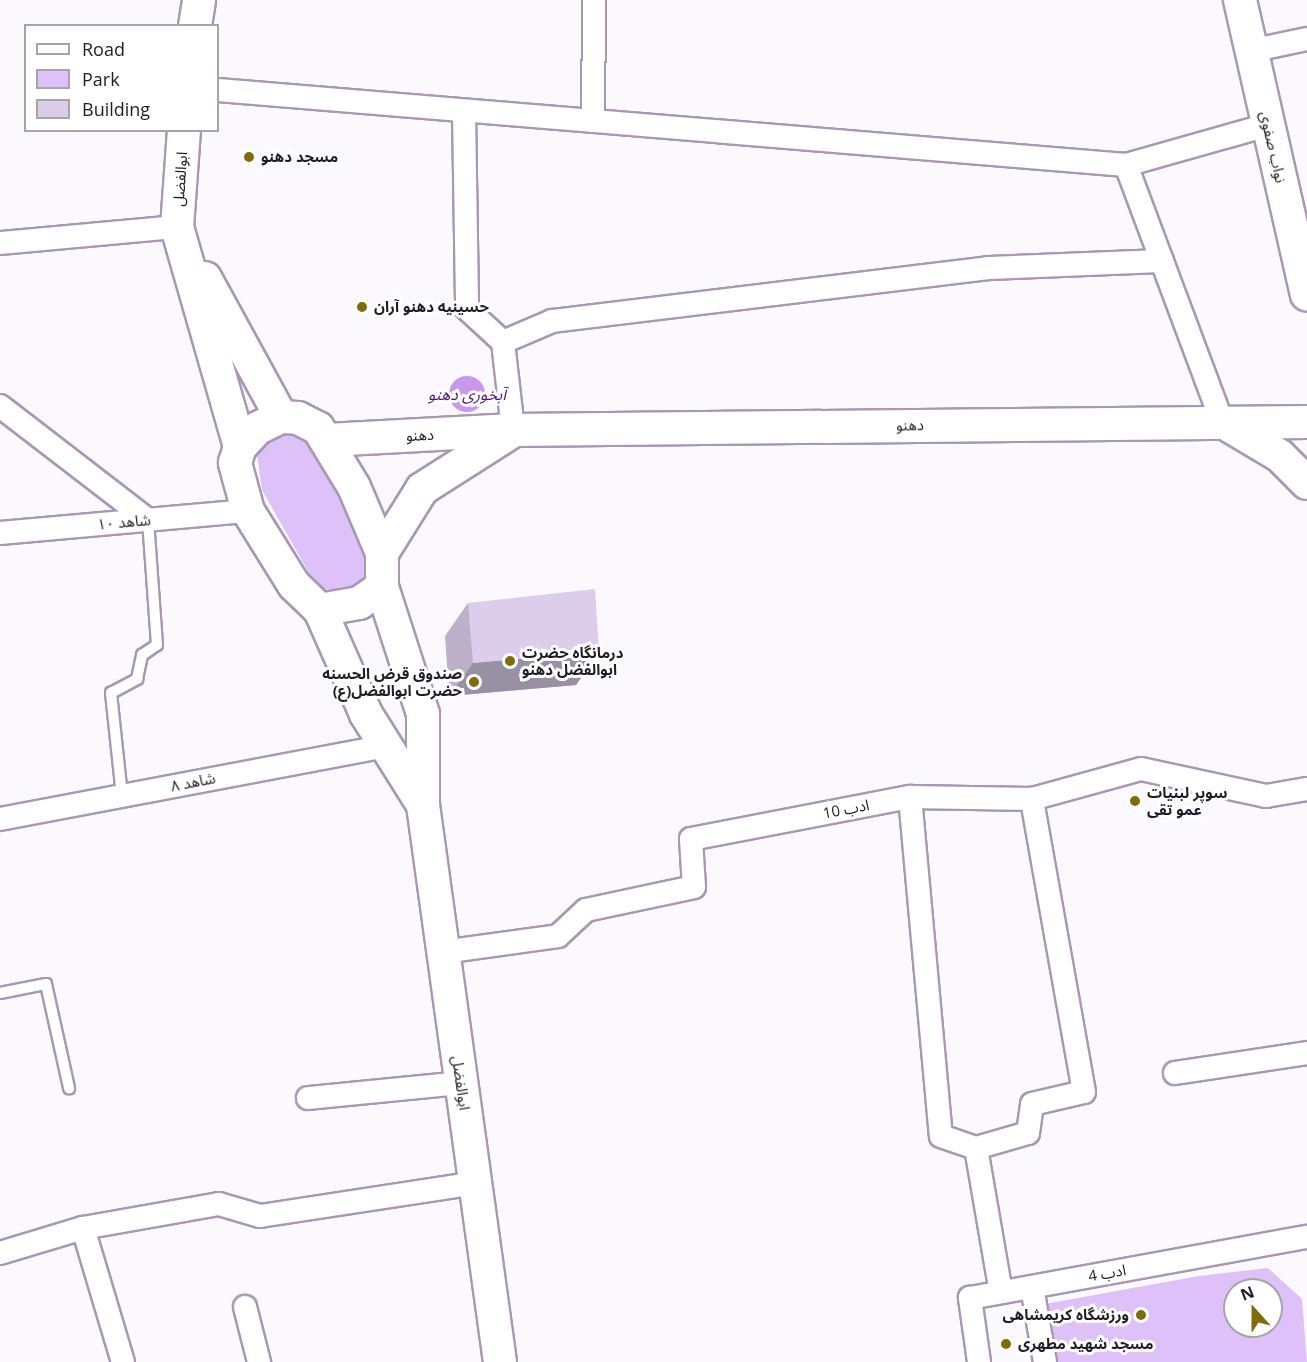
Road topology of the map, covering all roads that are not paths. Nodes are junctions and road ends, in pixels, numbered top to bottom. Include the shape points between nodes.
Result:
1 (199, 0) edge
2 (594, 0) edge
3 (1240, 0) edge
4 (195, 24) edge
5 (1307, 39) edge
6 (1250, 51) junction
7 (219, 90) edge
8 (464, 111) junction
9 (592, 121) junction
10 (1267, 125) junction
11 (184, 132) edge
12 (1126, 165) junction
13 (177, 227) junction
14 (1301, 236) edge
15 (0, 243) edge
16 (1162, 261) junction
17 (1307, 294) edge
18 (503, 342) junction
19 (0, 406) edge
20 (281, 417) junction
21 (1222, 422) junction
22 (1307, 422) edge
23 (513, 430) junction
24 (327, 440) junction
25 (240, 447) junction
26 (1307, 483) edge
27 (248, 511) junction
28 (148, 520) junction
29 (0, 533) edge
30 (382, 553) junction
31 (382, 587) junction
32 (320, 610) junction
33 (386, 746) junction
34 (1307, 789) edge
35 (122, 796) junction
36 (910, 797) junction
37 (1032, 799) junction
38 (423, 805) junction
39 (0, 819) edge
40 (443, 952) junction
41 (0, 993) edge
42 (1307, 1053) edge
43 (1175, 1073) dead end
44 (461, 1083) junction
45 (69, 1088) dead end
46 (308, 1098) dead end
47 (976, 1148) junction
48 (475, 1183) junction
49 (83, 1228) junction
50 (1307, 1237) edge
51 (0, 1252) edge
52 (1032, 1287) junction
53 (1001, 1292) junction
54 (245, 1307) dead end
55 (123, 1362) edge
56 (259, 1362) edge
57 (500, 1362) edge
58 (979, 1362) edge
59 (1045, 1362) edge

1 - 4 street
2 - 9 street
3 - 6 street, نواب صفوی
5 - 6 street
6 - 10 street, نواب صفوی
7 - 8 street
8 - 9 street
8 - 18 street via 467,309
9 - 12 street
10 - 12 street
10 - 14 street, نواب صفوی
11 - 13 street, ابوالفضل
12 - 16 street
13 - 15 street
13 - 20 street
13 - 25 street
14 - 17 street, نواب صفوی
16 - 18 street via 976,269 552,321
16 - 21 street
18 - 23 street
19 - 28 street
20 - 24 street via 298,418 318,428
20 - 25 street via 258,428
21 - 22 street, دهنو
21 - 23 street, دهنو
21 - 26 street via 1280,456
23 - 24 street, دهنو
23 - 30 street via 422,489
24 - 30 street via 354,487
25 - 27 street via 235,463
27 - 28 street, شاهد ۱۰
27 - 32 street via 294,585
28 - 29 street, شاهد ۱۰
28 - 35 lane via 157,645 142,655 137,679 111,693
30 - 31 street, ابوالفضل
31 - 32 street via 359,603
31 - 38 street, ابوالفضل via 423,714
32 - 33 street via 366,714
33 - 35 street, شاهد ۸
33 - 38 street
34 - 37 street, ادب 10 via 1266,796 1141,768
35 - 39 street, شاهد ۸
36 - 37 street, ادب 10
36 - 40 street, ادب 10 via 692,839 694,887 586,910 558,936
36 - 47 street via 941,1136
37 - 47 street via 1084,1092 1032,1104 1028,1133
38 - 40 street, ابوالفضل
40 - 44 street, ابوالفضل
41 - 45 lane via 45,984
42 - 43 street
44 - 46 street
44 - 48 street, ابوالفضل
47 - 53 street
48 - 49 street via 260,1216 219,1204
48 - 57 street, ابوالفضل
49 - 51 street
49 - 55 street
50 - 52 street, ادب 4
52 - 53 street, ادب 4
52 - 59 street
53 - 58 street, ادب 4 via 970,1298
54 - 56 street

